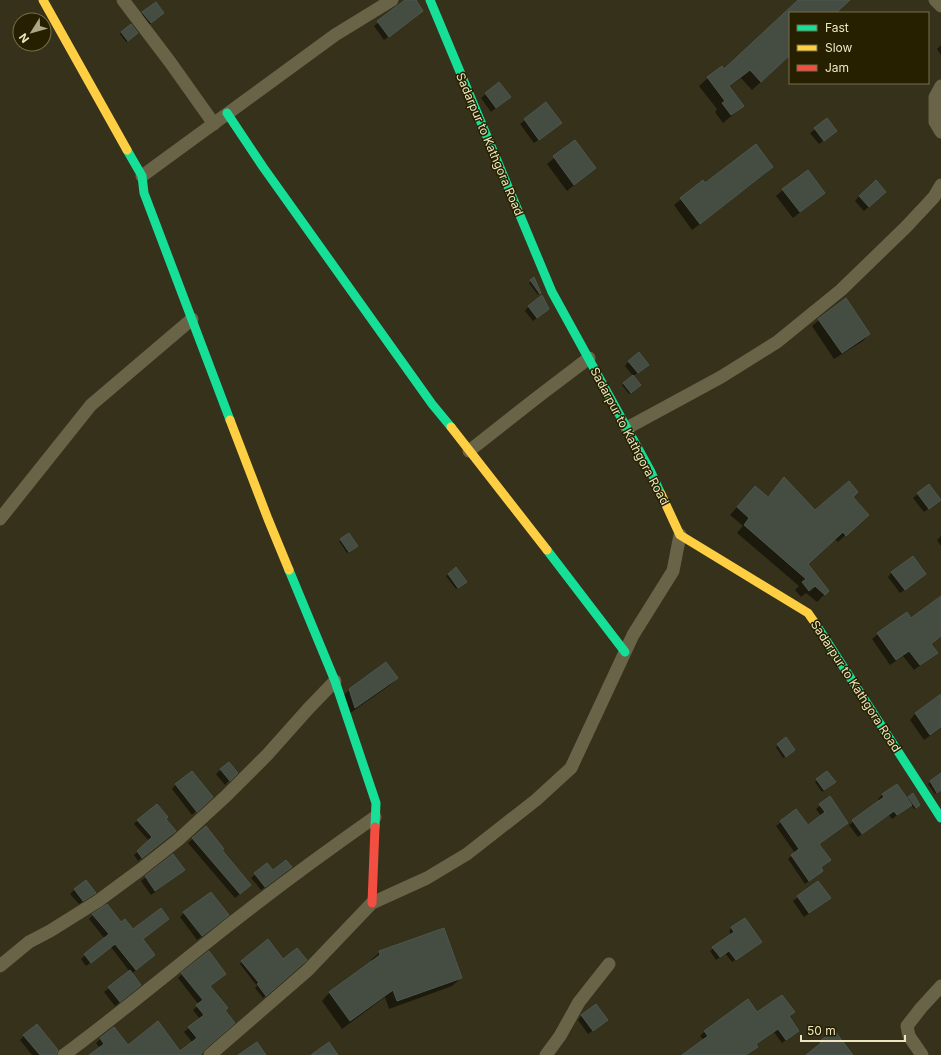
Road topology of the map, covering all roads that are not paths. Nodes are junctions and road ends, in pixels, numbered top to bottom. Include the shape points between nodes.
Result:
1 (43, 0) edge
2 (123, 0) edge
3 (392, 0) edge
4 (430, 0) edge
5 (936, 0) edge
6 (941, 6) edge
7 (941, 86) edge
8 (227, 113) junction
9 (214, 124) junction
10 (941, 132) edge
11 (142, 176) junction
12 (941, 185) edge
13 (192, 319) junction
14 (589, 358) junction
15 (627, 428) junction
16 (469, 451) junction
17 (0, 519) edge
18 (680, 535) junction
19 (625, 652) junction
20 (335, 681) junction
21 (375, 817) junction
22 (941, 818) edge
23 (372, 903) junction
24 (609, 964) dead end
25 (0, 966) edge
26 (941, 986) edge
27 (64, 1055) edge
28 (210, 1055) edge
29 (546, 1055) edge
30 (922, 1055) edge

1 - 11 street
2 - 9 street
3 - 8 street via 335,35
4 - 14 street, Sadarpur to Kathgora Road via 552,292
5 - 6 street
7 - 10 street via 935,97 935,122
8 - 9 street
8 - 16 street via 432,404
9 - 11 street
11 - 13 street via 144,194
12 - 15 street via 934,197 906,227 841,290 777,342 721,377
13 - 17 street via 91,405
13 - 20 street via 268,519
14 - 15 street, Sadarpur to Kathgora Road
14 - 16 street
15 - 18 street, Sadarpur to Kathgora Road
16 - 19 street
18 - 19 street via 673,571
18 - 22 street, Sadarpur to Kathgora Road via 808,613
19 - 23 street via 571,768 536,800 467,854 427,878
20 - 21 street via 376,803
20 - 25 street via 267,755 178,840 98,901 29,942
21 - 23 street
21 - 27 street via 301,869
23 - 28 street via 308,970
24 - 29 street via 579,1002
26 - 30 street via 908,1026 908,1036

